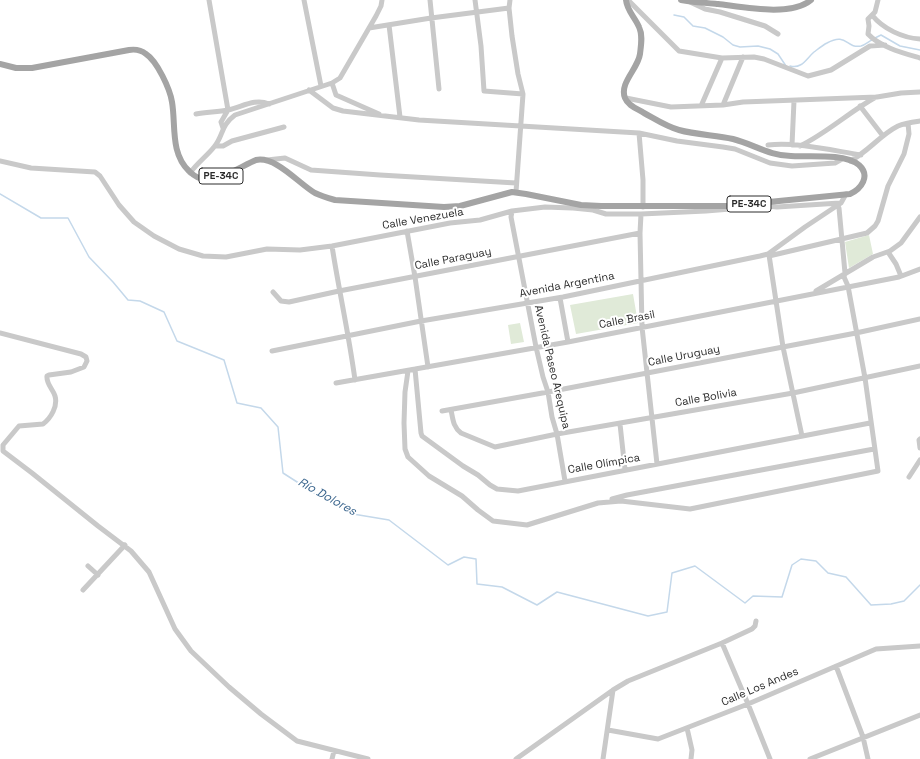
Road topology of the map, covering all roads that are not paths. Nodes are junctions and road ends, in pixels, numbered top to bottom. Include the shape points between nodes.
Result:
1 (210, 0) edge
2 (304, 0) edge
3 (382, 0) edge
4 (430, 0) edge
5 (475, 0) edge
6 (510, 0) edge
7 (627, 0) edge
8 (684, 0) edge
9 (811, 0) edge
10 (878, 0) edge
11 (509, 8) junction
12 (477, 12) junction
13 (872, 15) junction
14 (431, 18) junction
15 (389, 25) junction
16 (369, 28) junction
17 (778, 34) dead end
18 (920, 39) edge
19 (885, 45) junction
20 (743, 57) junction
21 (722, 58) junction
22 (920, 58) edge
23 (0, 64) edge
24 (332, 83) junction
25 (321, 86) junction
26 (439, 89) dead end
27 (309, 90) junction
28 (920, 92) edge
29 (523, 94) junction
30 (876, 97) junction
31 (626, 98) junction
32 (794, 101) junction
33 (269, 104) junction
34 (723, 105) junction
35 (701, 106) junction
36 (860, 106) junction
37 (228, 110) junction
38 (196, 114) dead end
39 (385, 117) junction
40 (400, 117) junction
41 (920, 121) edge
42 (908, 123) junction
43 (521, 126) junction
44 (284, 127) dead end
45 (223, 128) junction
46 (640, 133) junction
47 (883, 136) junction
48 (768, 145) dead end
49 (792, 145) junction
50 (215, 146) junction
51 (800, 146) junction
52 (861, 155) junction
53 (842, 159) junction
54 (267, 160) junction
55 (0, 161) edge
56 (850, 161) junction
57 (190, 173) junction
58 (516, 183) junction
59 (516, 192) junction
60 (846, 194) junction
61 (581, 205) junction
62 (840, 205) junction
63 (643, 207) junction
64 (572, 208) junction
65 (512, 211) junction
66 (641, 214) junction
67 (920, 217) edge
68 (407, 232) junction
69 (640, 233) junction
70 (841, 240) junction
71 (332, 246) junction
72 (888, 252) junction
73 (769, 255) junction
74 (518, 256) junction
75 (920, 269) edge
76 (845, 273) junction
77 (901, 276) junction
78 (415, 277) junction
79 (642, 281) junction
80 (848, 286) junction
81 (338, 291) junction
82 (273, 292) dead end
83 (812, 293) junction
84 (560, 298) junction
85 (776, 301) junction
86 (527, 303) junction
87 (920, 319) edge
88 (421, 321) junction
89 (642, 327) junction
90 (0, 333) edge
91 (856, 333) junction
92 (349, 336) junction
93 (568, 342) junction
94 (782, 346) junction
95 (536, 347) junction
96 (272, 352) dead end
97 (920, 366) edge
98 (428, 368) junction
99 (415, 369) junction
100 (408, 371) junction
101 (647, 373) junction
102 (865, 378) junction
103 (355, 380) junction
104 (336, 384) dead end
105 (548, 392) junction
106 (794, 393) junction
107 (450, 410) junction
108 (442, 411) dead end
109 (652, 418) junction
110 (870, 422) junction
111 (620, 424) junction
112 (557, 434) junction
113 (802, 436) junction
114 (920, 440) edge
115 (920, 448) edge
116 (874, 449) junction
117 (920, 460) edge
118 (657, 464) junction
119 (625, 470) junction
120 (909, 477) dead end
121 (565, 481) junction
122 (598, 503) junction
123 (125, 545) junction
124 (88, 566) dead end
125 (98, 575) junction
126 (83, 590) dead end
127 (756, 621) dead end
128 (722, 643) junction
129 (920, 646) edge
130 (836, 666) junction
131 (613, 690) junction
132 (748, 704) junction
133 (920, 715) edge
134 (687, 728) junction
135 (608, 730) junction
136 (863, 737) junction
137 (334, 750) junction
138 (332, 759) edge
139 (368, 759) edge
140 (516, 759) edge
141 (603, 759) edge
142 (691, 759) edge
143 (770, 759) edge
144 (810, 759) edge
145 (868, 759) edge

1 - 37 street
2 - 25 street
3 - 16 street
4 - 14 street
5 - 12 street
6 - 11 street
7 - 21 street via 679,51
7 - 31 main road via 629,12 639,27 641,38 639,60 624,88
8 - 9 main road via 768,9 796,8
8 - 17 street via 705,9 765,26
10 - 13 street via 876,12
11 - 12 street
11 - 29 street
12 - 14 street
12 - 29 street via 484,91
13 - 18 street via 877,21 902,36
13 - 19 street via 868,19 868,34
14 - 15 street
14 - 26 street
15 - 16 street
15 - 40 street
16 - 24 street via 340,78
19 - 20 street via 870,46 831,70 808,76 764,58
19 - 22 street
20 - 21 street
20 - 34 street
21 - 35 street
23 - 57 main road, PE-34C via 32,68 136,49 145,53 155,64 168,89 176,147
24 - 25 street
24 - 39 street via 336,95
25 - 27 street
27 - 33 street
27 - 39 street via 333,108 343,112
28 - 30 street
29 - 43 street
30 - 32 street
30 - 36 street
31 - 35 street via 671,106
31 - 53 main road via 635,108 680,130 734,139 784,156 825,156
32 - 34 street
32 - 49 street
33 - 37 street via 253,103
33 - 45 street via 235,114
34 - 35 street
36 - 47 street
36 - 51 street
37 - 38 street
37 - 45 street via 222,122
39 - 40 street
40 - 43 street
41 - 42 street
42 - 47 street
42 - 70 street via 909,134 904,154 888,186 876,226 867,233
43 - 46 street
43 - 58 street
44 - 50 street via 232,141 223,146
45 - 50 street
46 - 53 street via 723,147 792,166 835,163
46 - 63 street
47 - 52 street
48 - 49 street
49 - 51 street
50 - 57 street
51 - 52 street
52 - 56 street
53 - 56 main road
54 - 57 main road, PE-34C via 256,160 210,180
54 - 58 street via 285,158 312,170
54 - 59 main road, PE-34C via 315,192 335,200 444,207 460,206
55 - 71 street, Calle Venezuela via 31,168 95,172 134,222 179,249 203,256 226,257 267,249 300,250
56 - 60 main road, PE-34C via 861,168 864,178 857,191
58 - 59 street
59 - 61 main road, PE-34C
60 - 62 street, Avenida Argentina
60 - 63 main road, PE-34C via 728,206
61 - 63 main road, PE-34C
61 - 64 street, Calle Venezuela
62 - 66 street via 767,206 706,212
62 - 70 street
62 - 73 street, Avenida Argentina via 805,226
64 - 65 street, Calle Venezuela via 545,207
64 - 66 street via 606,214
65 - 68 street, Calle Venezuela via 480,220
65 - 74 street, Avenida Paseo Arequipa
66 - 69 street
67 - 72 street via 901,243
68 - 71 street, Calle Venezuela
68 - 78 street
69 - 74 street, Calle Paraguay
69 - 79 street
70 - 73 street
70 - 76 street
71 - 81 street
72 - 76 street via 873,257
72 - 77 street
73 - 79 street, Avenida Argentina
73 - 85 street
74 - 78 street, Calle Paraguay
74 - 86 street, Avenida Paseo Arequipa
75 - 77 street, Calle Brasil
76 - 80 street
76 - 83 street
77 - 80 street, Calle Brasil
78 - 81 street, Calle Paraguay
78 - 88 street
79 - 84 street, Avenida Argentina
79 - 89 street
80 - 83 street, Calle Brasil
80 - 91 street
81 - 82 street, Calle Paraguay via 284,302
81 - 92 street
83 - 85 street, Calle Brasil
84 - 86 street, Avenida Argentina
84 - 93 street
85 - 89 street, Calle Brasil
85 - 94 street
86 - 88 street, Avenida Argentina
86 - 95 street, Avenida Paseo Arequipa
87 - 91 street, Calle Uruguay
88 - 92 street, Avenida Argentina
88 - 98 street
89 - 93 street, Calle Brasil
89 - 101 street
90 - 123 street via 86,357 84,367 48,376 48,383 55,397 53,413 43,424 19,426 2,448
91 - 94 street, Calle Uruguay
91 - 102 street
92 - 96 street, Avenida Argentina
92 - 103 street
93 - 95 street, Calle Brasil
94 - 101 street, Calle Uruguay
94 - 106 street
95 - 98 street, Calle Brasil
95 - 105 street, Avenida Paseo Arequipa
97 - 102 street, Calle Bolivia
98 - 99 street, Calle Brasil
99 - 100 street, Calle Brasil
99 - 121 street, Calle Olímpica via 421,433 425,440 497,489 518,491
100 - 103 street, Calle Brasil
100 - 122 street via 404,392 404,423 405,450 408,457 429,476 462,496 492,521 527,525
101 - 105 street, Calle Uruguay
101 - 109 street
102 - 106 street, Calle Bolivia
102 - 110 street
103 - 104 street, Calle Brasil
105 - 107 street, Calle Uruguay
105 - 112 street, Avenida Paseo Arequipa
106 - 109 street, Calle Bolivia
106 - 113 street
107 - 108 street, Calle Uruguay
107 - 112 street, Calle Bolivia via 454,425 461,433 495,447
109 - 111 street, Calle Bolivia
109 - 118 street
110 - 113 street, Calle Olímpica
110 - 116 street
111 - 112 street, Calle Bolivia
111 - 119 street
112 - 121 street, Avenida Paseo Arequipa
113 - 118 street, Calle Olímpica
114 - 115 street
116 - 122 street via 627,495
116 - 122 street via 878,471 690,509 621,501
117 - 120 street
118 - 119 street, Calle Olímpica
119 - 121 street, Calle Olímpica
123 - 125 street
123 - 137 street via 149,572 175,629 191,651 229,687 286,734 302,744
124 - 125 street
125 - 126 street
127 - 128 street via 752,629
128 - 131 street via 628,681
128 - 132 street
129 - 130 street, Calle Los Andes via 876,649
130 - 132 street, Calle Los Andes
130 - 136 street
131 - 135 street
131 - 140 street
132 - 134 street, Calle Los Andes
132 - 143 street
133 - 136 street
134 - 135 street, Calle Los Andes via 658,739
134 - 142 street via 692,750
135 - 141 street
136 - 144 street
136 - 145 street
137 - 138 street
137 - 139 street

